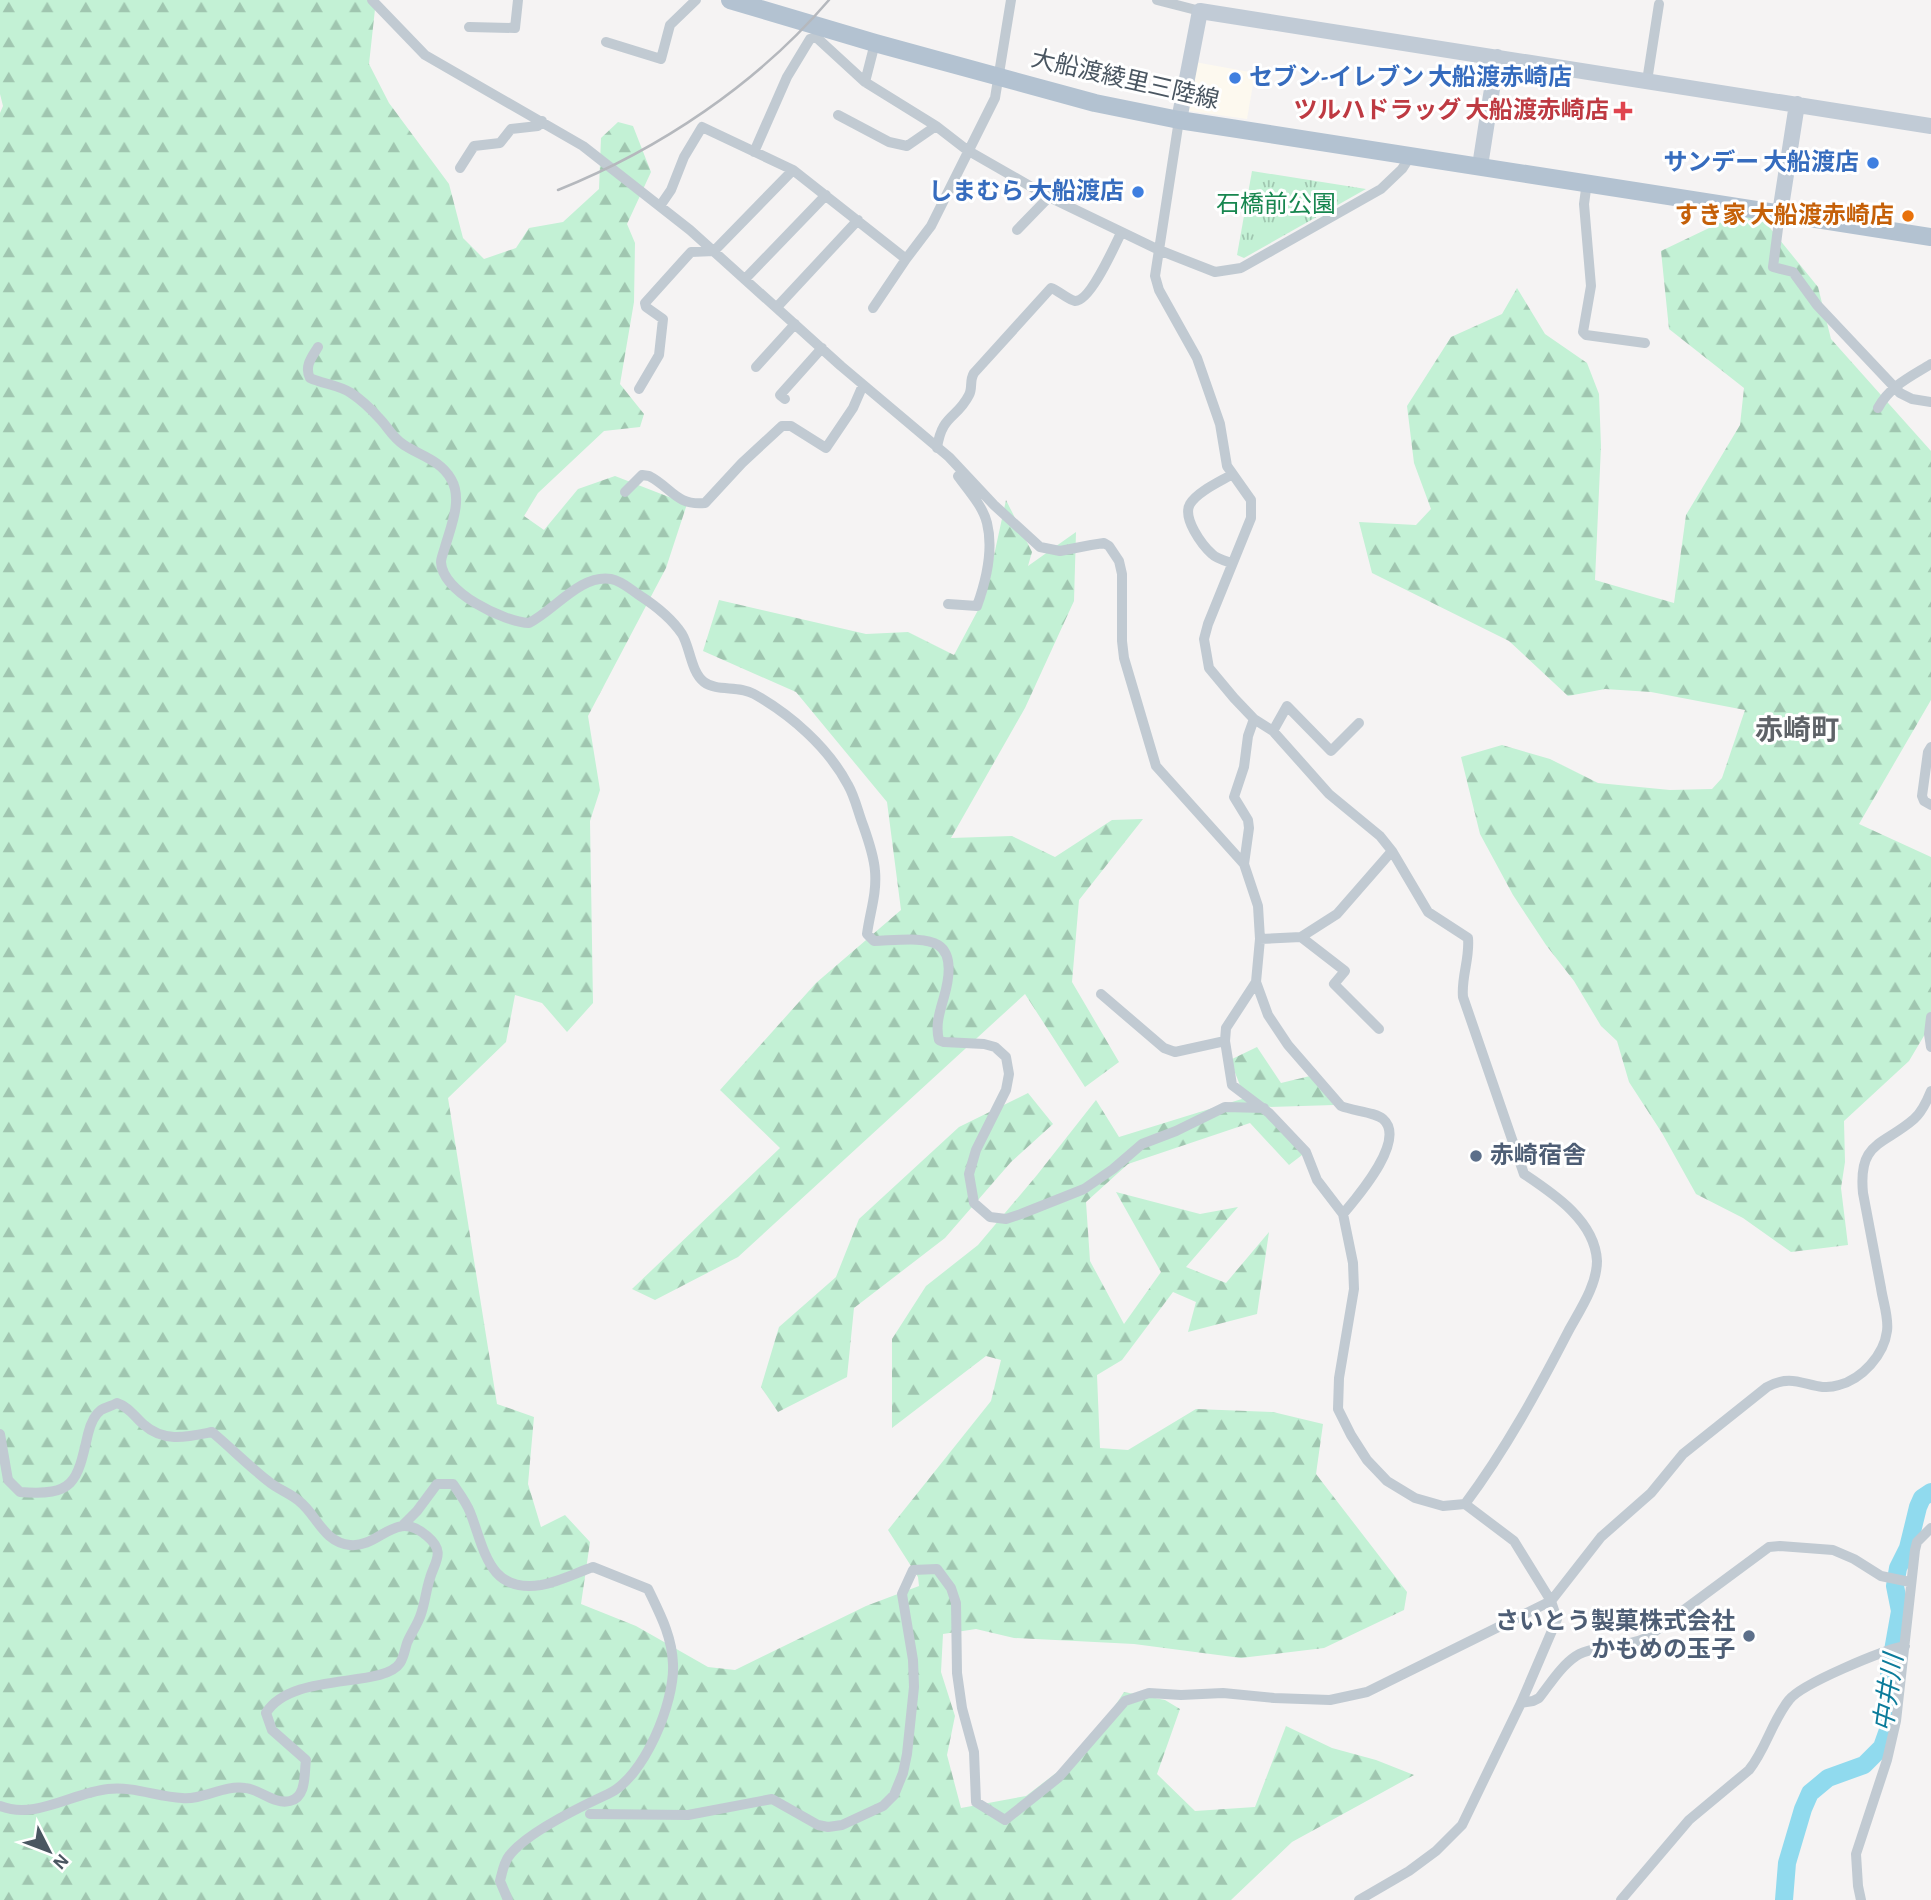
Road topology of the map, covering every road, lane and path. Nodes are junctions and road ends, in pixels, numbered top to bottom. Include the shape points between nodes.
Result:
1 (372, 0) edge
2 (518, 0) edge
3 (696, 0) edge
4 (1011, 0) edge
5 (1157, 0) edge
6 (738, 1) edge
7 (1659, 4) dead end
8 (1200, 10) junction
9 (469, 27) dead end
10 (606, 42) dead end
11 (875, 43) junction
12 (1497, 57) junction
13 (999, 76) junction
14 (1647, 80) junction
15 (865, 82) junction
16 (1797, 104) junction
17 (838, 114) dead end
18 (1180, 120) junction
19 (542, 121) junction
20 (936, 126) junction
21 (1931, 126) edge
22 (967, 150) junction
23 (754, 152) junction
24 (1411, 155) junction
25 (1480, 166) junction
26 (460, 168) dead end
27 (793, 170) junction
28 (1587, 183) junction
29 (826, 195) junction
30 (1049, 197) junction
31 (660, 206) junction
32 (1780, 213) junction
33 (858, 220) junction
34 (1017, 230) dead end
35 (1121, 233) junction
36 (1931, 237) edge
37 (1159, 250) junction
38 (715, 251) junction
39 (906, 259) junction
40 (746, 279) junction
41 (777, 307) junction
42 (873, 307) dead end
43 (795, 324) junction
44 (1645, 343) dead end
45 (318, 347) dead end
46 (822, 348) junction
47 (1931, 364) edge
48 (755, 367) dead end
49 (863, 385) junction
50 (1894, 387) junction
51 (639, 389) dead end
52 (785, 399) dead end
53 (1931, 402) edge
54 (1878, 408) dead end
55 (937, 448) junction
56 (949, 457) junction
57 (1231, 475) junction
58 (625, 492) dead end
59 (1232, 563) junction
60 (948, 604) dead end
61 (1254, 719) junction
62 (1359, 723) dead end
63 (1273, 731) junction
64 (1931, 747) edge
65 (1931, 805) edge
66 (1392, 851) junction
67 (1244, 864) junction
68 (1301, 937) junction
69 (1260, 939) junction
70 (1256, 982) junction
71 (1101, 994) dead end
72 (1931, 1017) edge
73 (1379, 1029) dead end
74 (1225, 1041) junction
75 (1931, 1047) edge
76 (1931, 1091) edge
77 (1264, 1108) junction
78 (1343, 1214) junction
79 (0, 1434) edge
80 (1465, 1504) junction
81 (403, 1525) junction
82 (1931, 1528) edge
83 (1902, 1581) junction
84 (1551, 1601) junction
85 (1903, 1646) junction
86 (1521, 1703) junction
87 (0, 1806) edge
88 (590, 1814) dead end
89 (508, 1900) edge
90 (1359, 1900) edge
91 (1621, 1900) edge
92 (1861, 1900) edge

1 - 19 street via 425,55
2 - 9 street via 515,28
3 - 10 street via 670,25 661,59
4 - 13 street
5 - 8 street
6 - 11 main road, 大船渡綾里三陸線
7 - 14 street
8 - 12 street
8 - 18 street
11 - 13 main road, 大船渡綾里三陸線
11 - 15 street
12 - 14 street
12 - 25 street
13 - 18 main road, 大船渡綾里三陸線 via 1095,103
13 - 22 street via 995,97
14 - 16 street
15 - 20 street
15 - 23 street via 816,37 810,39 787,77
16 - 21 street
16 - 32 street
17 - 20 street via 889,142 907,146
18 - 24 main road, 大船渡綾里三陸線
18 - 37 street
19 - 26 street via 538,126 511,129 500,143 474,146
19 - 31 street via 604,161
20 - 22 street
22 - 30 street
22 - 39 street via 931,226
23 - 27 street
23 - 31 street via 702,127
24 - 25 main road, 大船渡綾里三陸線
24 - 37 street via 1381,189 1241,268 1215,272
25 - 28 main road, 大船渡綾里三陸線
27 - 29 street
27 - 38 street
28 - 32 main road, 大船渡綾里三陸線
28 - 44 street via 1584,204 1591,286 1583,332
29 - 33 street
29 - 40 street
30 - 34 street
30 - 35 street
31 - 38 street
32 - 36 main road, 大船渡綾里三陸線
32 - 50 street via 1773,267 1793,272 1817,305
33 - 39 street
33 - 41 street
35 - 37 street
35 - 55 street via 1087,294 1074,301 1051,288 974,373 969,396 943,425
37 - 57 street via 1154,276 1197,358 1220,424
38 - 40 street
38 - 51 street via 691,252 645,303 663,319 659,355
39 - 42 street
40 - 41 street
41 - 43 street
43 - 46 street
43 - 48 street
45 - 77 street via 308,363 310,378 352,393 390,434 441,466 451,479 455,512 441,562 462,594 503,617 529,623 587,584 599,579 620,582 680,631 704,682 751,692 783,712 840,770 868,838 875,869 867,933 874,941 920,939 939,944 948,955 949,967 936,1030 939,1040 984,1044 1006,1058 1006,1090 969,1174 974,1203 990,1217 1013,1217 1084,1189 1142,1144 1226,1107
46 - 49 street
46 - 52 street via 780,395
47 - 50 street
49 - 55 street
49 - 58 street via 826,448 787,424 705,503 684,501 642,475
50 - 53 street via 1912,399
50 - 54 street
55 - 56 street
56 - 60 street via 981,508 989,540 987,578 977,606
56 - 67 street via 1040,547 1060,551 1109,546 1122,574 1124,658 1156,766
57 - 59 street via 1253,507
57 - 59 street via 1195,498 1188,511 1210,553
59 - 61 street via 1208,624 1205,655 1209,668
61 - 63 street
61 - 67 street via 1234,797 1250,828
62 - 63 street via 1331,751 1287,706
63 - 66 street via 1329,794
64 - 65 street via 1922,796
66 - 68 street via 1338,914
66 - 80 street via 1428,912 1468,938 1463,997 1524,1174 1573,1211 1592,1240 1597,1261 1587,1297 1546,1376 1497,1460
67 - 69 street via 1258,906
68 - 69 street
68 - 73 street via 1345,971 1334,984
69 - 70 street
70 - 74 street via 1226,1028
70 - 78 street via 1268,1015 1288,1045 1341,1106 1377,1115 1390,1128 1388,1148
71 - 74 street via 1164,1048 1175,1052
72 - 75 street
74 - 77 street via 1232,1085
76 - 84 street via 1916,1117 1881,1140 1864,1162 1863,1193 1888,1329 1878,1355 1838,1386 1788,1379 1767,1387 1684,1454 1651,1493 1601,1537
77 - 78 street via 1306,1152 1317,1180
78 - 80 street via 1354,1289 1338,1409 1367,1460 1387,1481 1415,1498 1443,1506
79 - 81 street via 8,1480 20,1492 64,1489 74,1480 94,1419 100,1410 117,1403 153,1432 169,1438 212,1432 270,1483 301,1502 338,1542 352,1545
80 - 84 street via 1514,1541
81 - 87 street via 429,1537 438,1562 400,1662 381,1676 315,1685 273,1702 266,1713 272,1730 306,1760 303,1791 297,1798 276,1800 247,1788 184,1799 114,1789 23,1812
81 - 89 street via 437,1484 453,1484 469,1508 487,1560 506,1582 521,1587 543,1585 593,1567 648,1589 668,1630 673,1665 670,1694 646,1755 621,1785 527,1839 508,1857 500,1881
82 - 83 street via 1917,1542
83 - 85 street
83 - 86 street via 1881,1576 1833,1550 1769,1547 1646,1638 1577,1656 1539,1698
84 - 86 street via 1556,1625
84 - 88 street via 1367,1692 1330,1699 1149,1693 1125,1702 1059,1777 1005,1820 976,1802 974,1752 957,1673 956,1603 951,1588 937,1569 913,1570 902,1594 914,1686 907,1754 894,1795 883,1806 828,1827 772,1799 688,1815
85 - 91 street via 1859,1661 1792,1696 1749,1770 1689,1820
85 - 92 street via 1892,1744 1856,1854
86 - 90 street via 1462,1825 1409,1871

